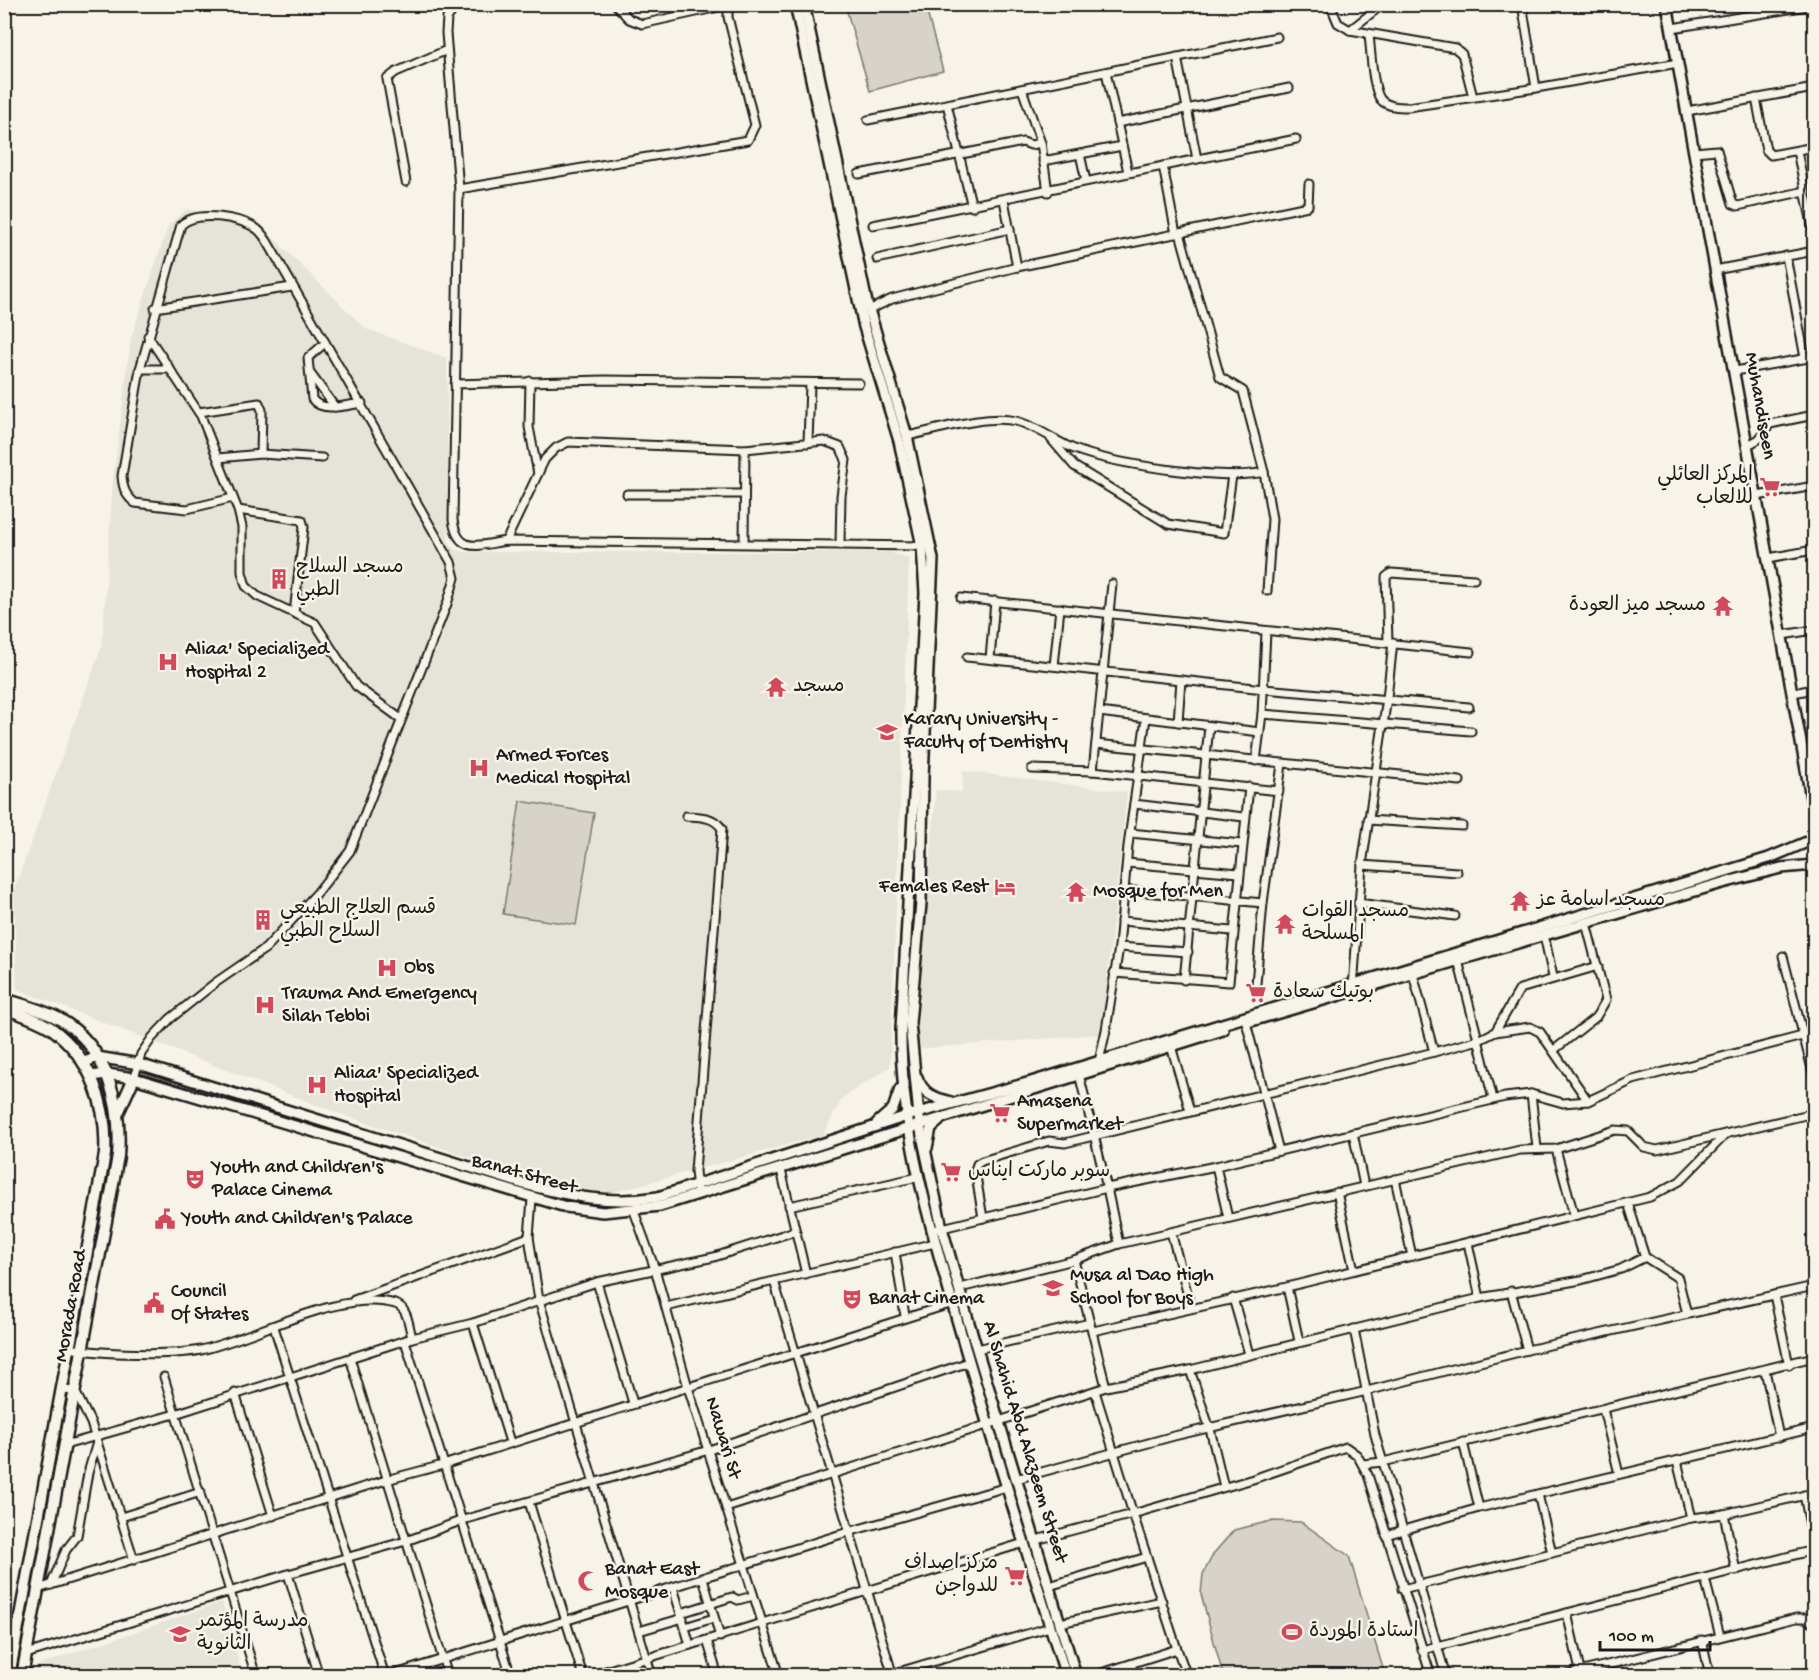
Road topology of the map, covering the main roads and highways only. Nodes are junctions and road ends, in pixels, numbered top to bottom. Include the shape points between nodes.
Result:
1 (795, 4) edge
2 (804, 4) edge
3 (1667, 4) edge
4 (926, 545) junction
5 (1810, 762) edge
6 (919, 776) junction
7 (1815, 814) edge
8 (1815, 839) edge
9 (1815, 865) edge
10 (1672, 892) junction
11 (1559, 926) junction
12 (1353, 987) junction
13 (4, 999) edge
14 (4, 1008) edge
15 (97, 1057) junction
16 (83, 1063) junction
17 (1098, 1064) junction
18 (912, 1065) junction
19 (107, 1074) junction
20 (91, 1076) junction
21 (134, 1078) junction
22 (902, 1080) junction
23 (954, 1102) junction
24 (118, 1113) junction
25 (919, 1113) junction
26 (956, 1113) junction
27 (907, 1116) junction
28 (920, 1126) junction
29 (870, 1128) junction
30 (907, 1129) junction
31 (926, 1156) junction
32 (698, 1190) junction
33 (1050, 1589) junction
34 (1040, 1594) junction
35 (9, 1676) edge
36 (22, 1676) edge
37 (1066, 1676) edge
38 (1076, 1676) edge

1 - 4 main road via 864,327
2 - 4 main road via 869,310 907,436
3 - 5 main road, Muhandiseen via 1782,635
4 - 6 main road
5 - 7 main road, Muhandiseen
6 - 18 main road, Al Shahid Abd Alazeem Street via 921,903 910,1023
6 - 22 main road via 904,956
8 - 10 main road
9 - 10 main road via 1781,868
10 - 11 main road
10 - 11 main road via 1586,923
11 - 12 main road
11 - 12 main road via 1544,935 1413,974
12 - 17 main road
12 - 17 main road via 1171,1046
13 - 15 main road, Morada Road via 60,1019 83,1038
14 - 16 main road, Morada Road via 51,1029
15 - 16 main road
15 - 19 main road, Morada Road
15 - 32 main road, Banat Street via 139,1064 575,1198 633,1201
16 - 20 main road, Morada Road
17 - 23 main road, Banat Street
17 - 26 main road via 1079,1074
18 - 23 main road via 927,1094
18 - 25 main road, Al Shahid Abd Alazeem Street
19 - 20 main road, Banat Street
19 - 21 main road, Banat Street
19 - 24 main road, Morada Road
20 - 35 main road, Morada Road via 104,1115 105,1154
21 - 24 main road
21 - 32 main road, Banat Street via 532,1198 603,1212 660,1206
22 - 27 main road, Al Shahid Abd Alazeem Street
22 - 29 main road via 893,1109
23 - 25 main road, Banat Street
24 - 36 main road, Morada Road via 118,1156
25 - 27 main road, Banat Street
25 - 28 main road, Al Shahid Abd Alazeem Street
26 - 28 main road, Banat Street
26 - 31 main road via 931,1128
27 - 29 main road, Banat Street
27 - 30 main road, Al Shahid Abd Alazeem Street
28 - 30 main road, Banat Street
28 - 31 main road, Al Shahid Abd Alazeem Street
29 - 32 main road, Banat Street
30 - 32 main road, Banat Street via 781,1170
30 - 34 main road, Al Shahid Abd Alazeem Street via 969,1362
31 - 33 main road, Al Shahid Abd Alazeem Street via 942,1228
33 - 34 main road
33 - 38 main road, Al Shahid Abd Alazeem Street
34 - 37 main road, Al Shahid Abd Alazeem Street

